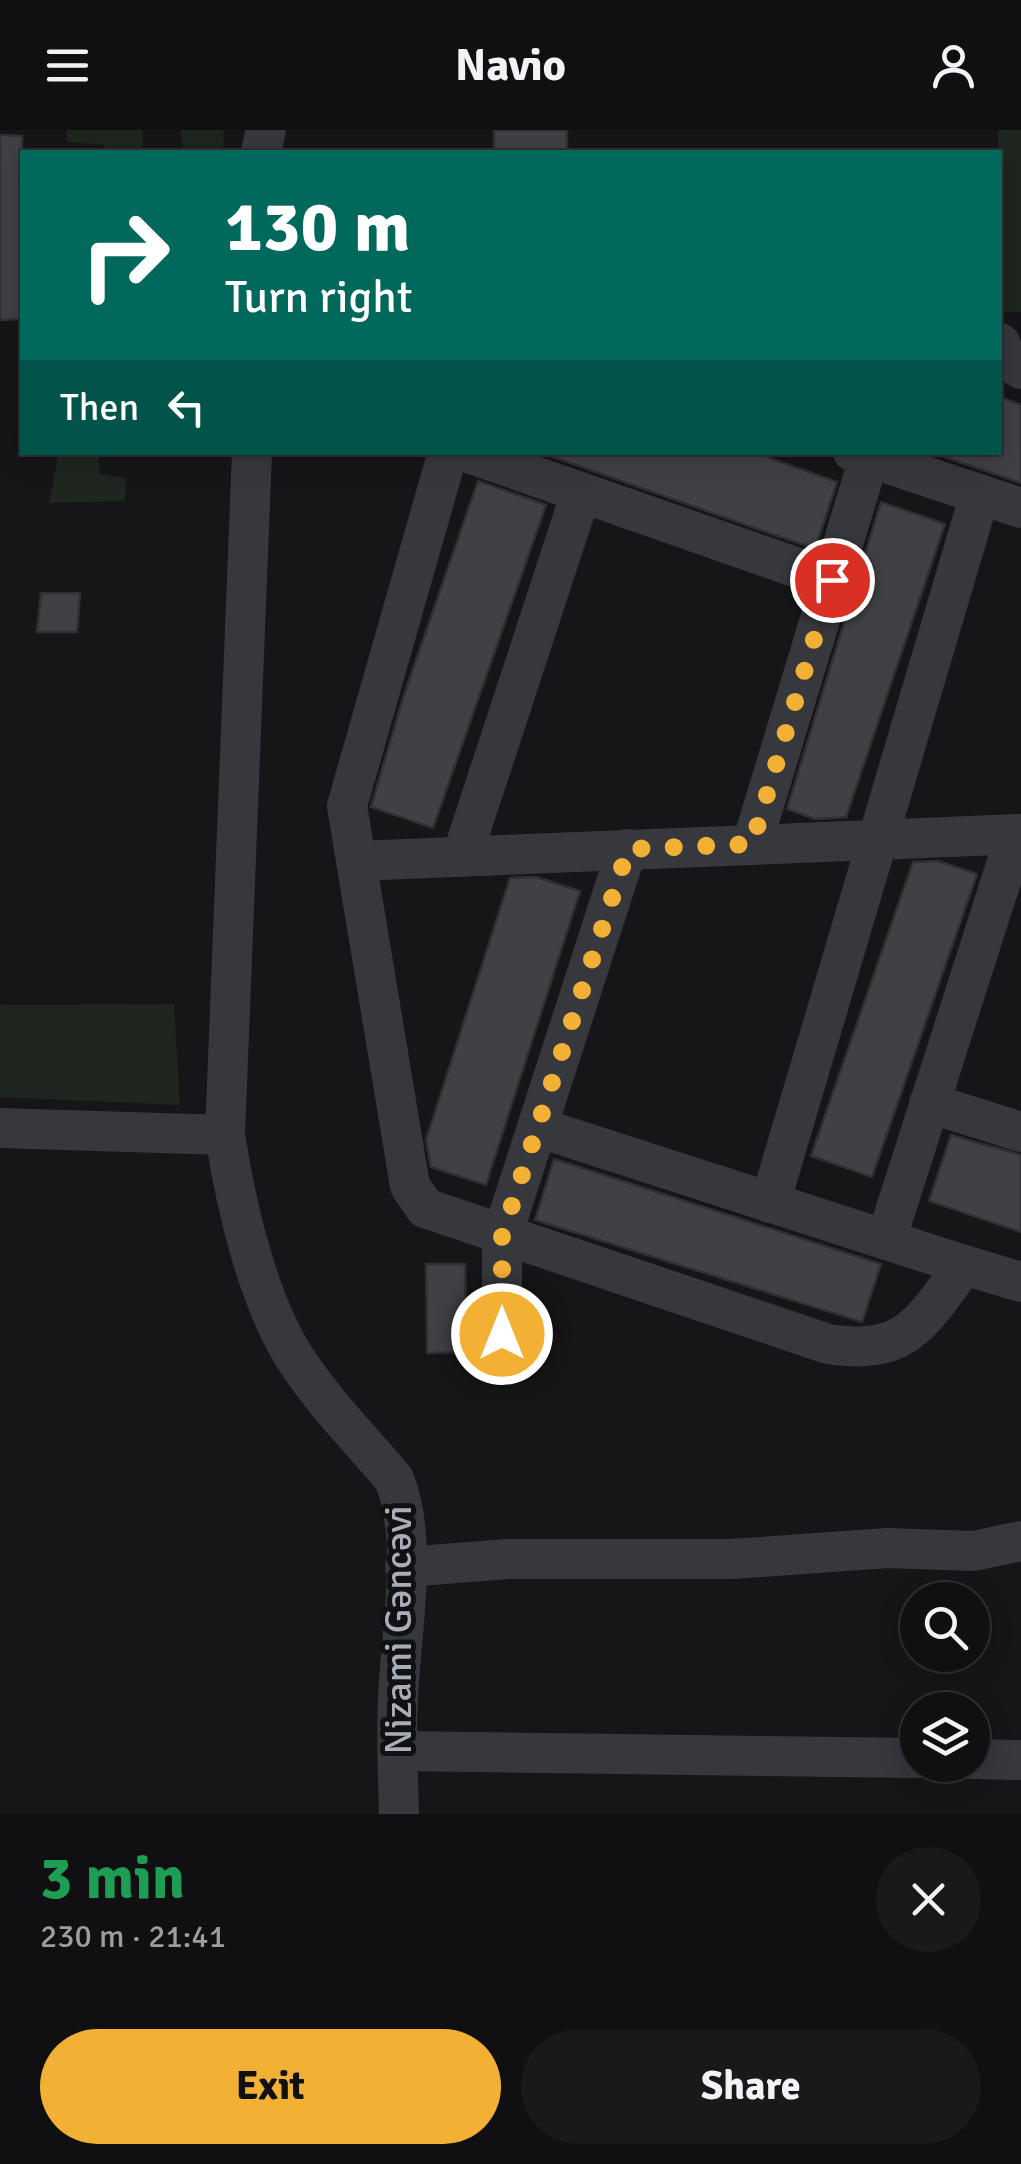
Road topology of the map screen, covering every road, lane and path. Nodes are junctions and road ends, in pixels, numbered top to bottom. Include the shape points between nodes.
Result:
1 (1002, 349) edge
2 (1021, 370) edge
3 (252, 455) edge
4 (447, 455) edge
5 (474, 455) edge
6 (861, 455) edge
7 (581, 493) junction
8 (980, 494) junction
9 (1021, 508) edge
10 (832, 580) junction
11 (1019, 834) edge
12 (878, 840) junction
13 (752, 844) junction
14 (628, 849) junction
15 (462, 856) junction
16 (356, 862) junction
17 (930, 1103) junction
18 (0, 1128) edge
19 (537, 1128) junction
20 (1021, 1132) edge
21 (225, 1136) junction
22 (770, 1203) junction
23 (502, 1236) junction
24 (886, 1240) junction
25 (964, 1266) junction
26 (1021, 1282) edge
27 (502, 1334) dead end
28 (1021, 1541) edge
29 (405, 1567) junction
30 (398, 1752) junction
31 (900, 1758) edge
32 (990, 1759) edge
33 (1021, 1760) edge
34 (399, 1814) edge

1 - 2 street via 1006,361
3 - 21 street, Nizami Gəncəvi
4 - 16 street via 350,793
5 - 7 street
6 - 8 street
6 - 10 street
7 - 10 street
7 - 15 street
8 - 9 street
8 - 12 street
10 - 13 street
11 - 12 street
11 - 17 street
12 - 13 street
12 - 22 street
13 - 14 street
14 - 15 street
14 - 19 street
15 - 16 street
16 - 23 street via 410,1186 425,1208
17 - 20 street
17 - 24 street
18 - 21 street
19 - 22 street
19 - 23 street
21 - 29 street, Nizami Gəncəvi via 244,1230 283,1338 394,1479 402,1498
22 - 24 street
23 - 25 street via 854,1348 877,1348 923,1322
23 - 27 street
24 - 25 street
25 - 26 street
28 - 29 street via 973,1551 888,1548
29 - 30 street, Nizami Gəncəvi
30 - 31 street
30 - 34 street, Nizami Gəncəvi
32 - 33 street

